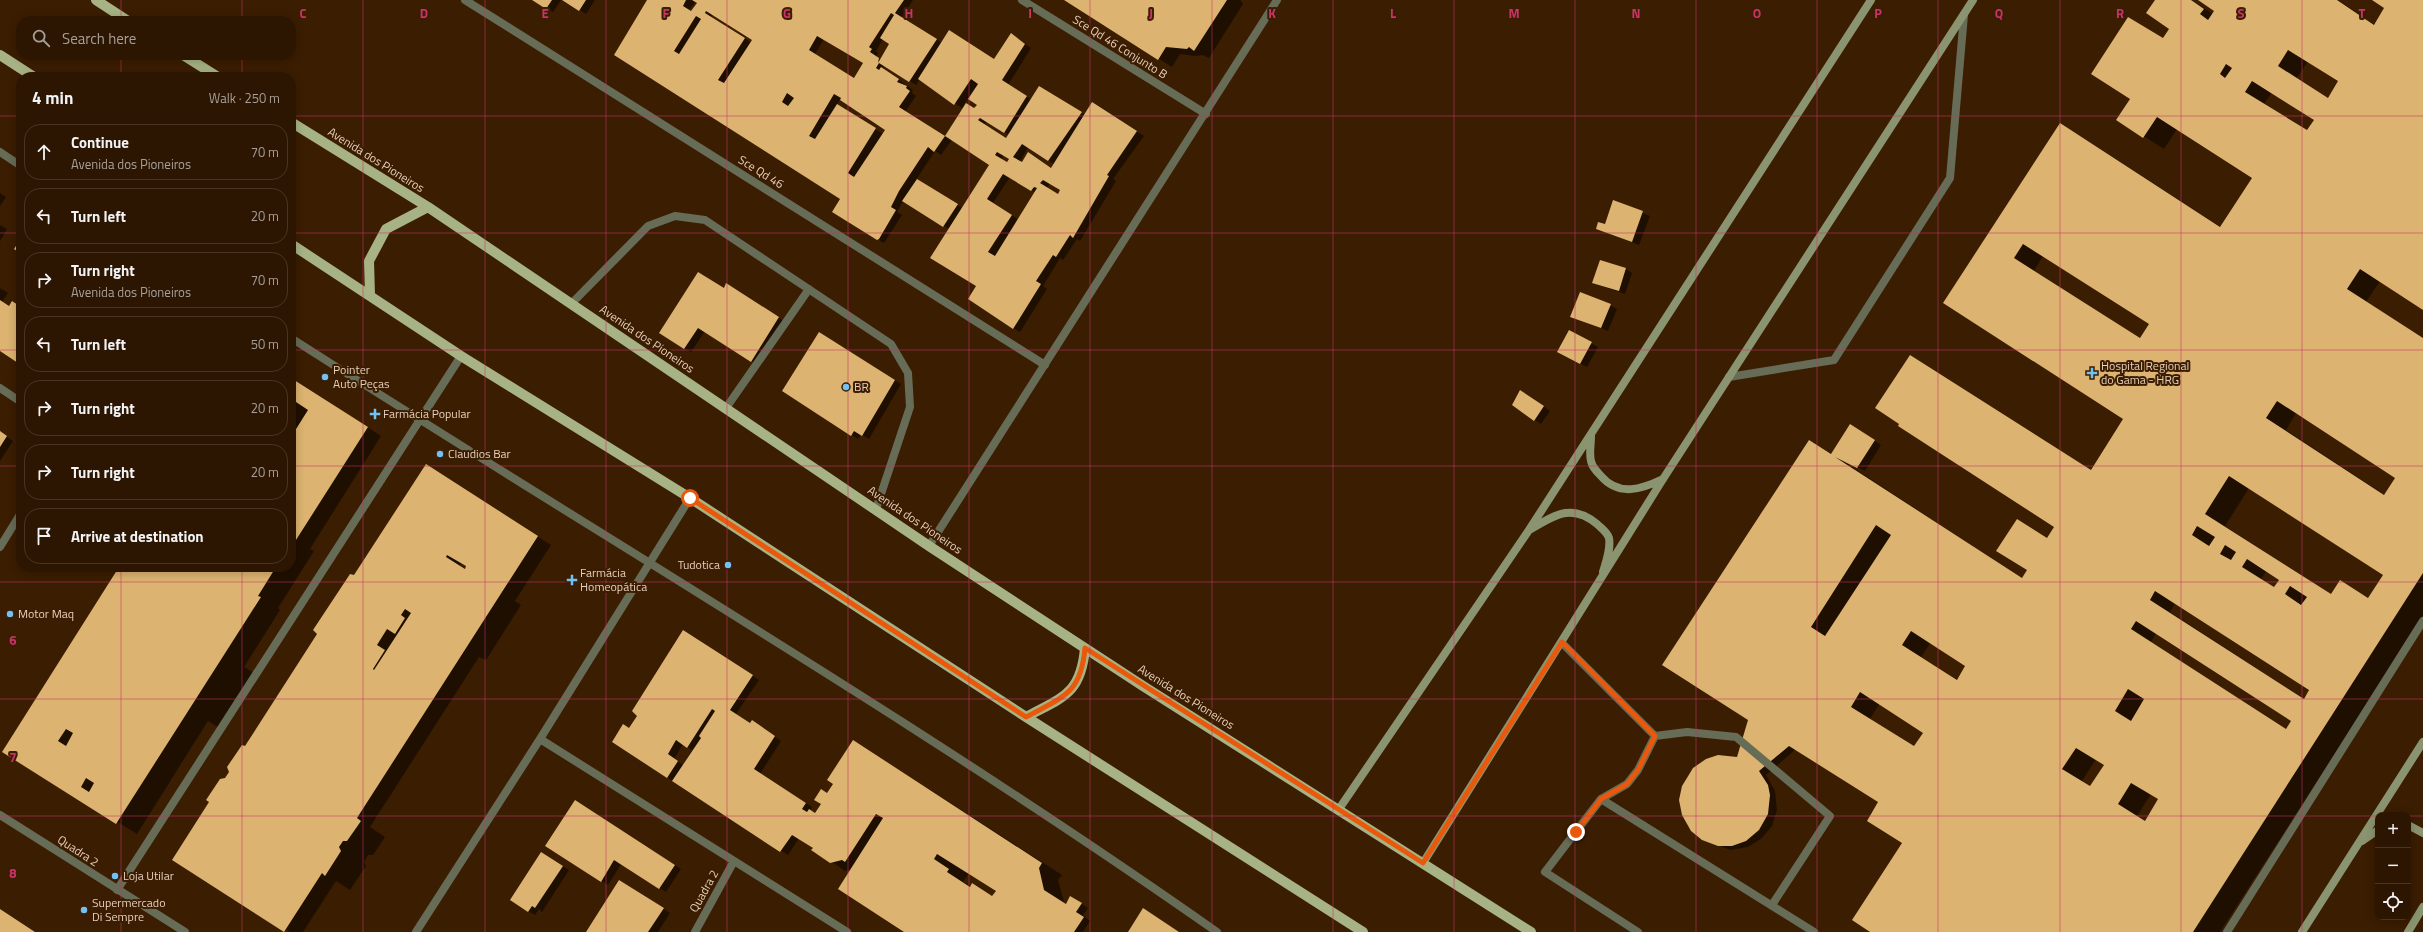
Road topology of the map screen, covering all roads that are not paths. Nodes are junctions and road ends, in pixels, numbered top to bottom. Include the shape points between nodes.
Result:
1 (465, 0) edge
2 (1022, 0) edge
3 (1277, 0) edge
4 (1871, 0) edge
5 (1973, 0) edge
6 (99, 2) edge
7 (1964, 15) junction
8 (120, 16) edge
9 (0, 55) edge
10 (191, 60) edge
11 (26, 72) edge
12 (210, 72) edge
13 (1206, 114) junction
14 (296, 125) edge
15 (0, 152) edge
16 (16, 163) edge
17 (428, 207) junction
18 (296, 247) edge
19 (808, 289) junction
20 (370, 295) junction
21 (571, 304) junction
22 (296, 341) edge
23 (461, 356) junction
24 (1045, 365) junction
25 (1729, 377) junction
26 (0, 388) edge
27 (16, 399) edge
28 (726, 408) junction
29 (420, 420) junction
30 (1591, 435) junction
31 (1663, 479) junction
32 (690, 498) junction
33 (876, 509) junction
34 (16, 521) edge
35 (1529, 530) junction
36 (929, 546) junction
37 (0, 547) edge
38 (650, 561) junction
39 (1602, 578) junction
40 (2423, 621) edge
41 (1562, 642) junction
42 (1085, 648) junction
43 (1026, 717) junction
44 (1655, 736) junction
45 (540, 739) junction
46 (2423, 742) edge
47 (1601, 799) junction
48 (1339, 809) junction
49 (0, 815) edge
50 (2411, 827) edge
51 (2375, 832) edge
52 (2423, 833) edge
53 (2359, 843) junction
54 (734, 861) junction
55 (1423, 863) junction
56 (117, 890) junction
57 (1772, 905) junction
58 (2423, 907) edge
59 (185, 932) edge
60 (416, 932) edge
61 (695, 932) edge
62 (847, 932) edge
63 (1217, 932) edge
64 (1363, 932) edge
65 (1531, 932) edge
66 (1638, 932) edge
67 (1814, 932) edge
68 (2227, 932) edge
69 (2302, 932) edge
70 (2408, 932) edge

1 - 24 street, Sce Qd 46
2 - 13 street, Sce Qd 46 Conjunto B
3 - 13 street
4 - 30 main road
5 - 7 main road
6 - 8 main road
7 - 25 main road
7 - 25 street via 1950,178 1834,360
9 - 11 main road
10 - 12 main road
13 - 24 street
14 - 17 main road, Avenida dos Pioneiros
15 - 16 street
17 - 20 main road via 386,229 369,261
17 - 21 main road, Avenida dos Pioneiros
18 - 20 main road
19 - 21 street via 705,220 675,216 648,226
19 - 28 street
19 - 33 street via 891,344 908,373 910,408
20 - 23 main road
21 - 28 main road, Avenida dos Pioneiros
22 - 29 street
23 - 29 street
23 - 32 main road
24 - 36 street
25 - 31 main road
26 - 27 street
28 - 33 main road, Avenida dos Pioneiros
29 - 38 street
29 - 56 street
30 - 31 main road via 1590,461 1605,481 1617,488 1630,490 1643,488
30 - 35 main road
31 - 39 main road
32 - 38 street
32 - 43 main road
33 - 36 main road, Avenida dos Pioneiros
34 - 37 street
35 - 39 main road via 1550,518 1571,512 1580,513 1592,520 1606,532 1609,539
35 - 48 main road
36 - 42 main road, Avenida dos Pioneiros
38 - 45 street
38 - 63 street via 1114,860
39 - 41 main road
40 - 68 street
41 - 44 street
41 - 55 main road
42 - 43 main road via 1084,669 1074,686 1065,696
42 - 48 main road, Avenida dos Pioneiros
43 - 64 main road
44 - 47 street via 1638,770 1627,784
44 - 57 street via 1687,732 1736,737 1830,816
45 - 54 street
45 - 60 street
46 - 53 main road
47 - 57 street
47 - 66 street via 1545,872
48 - 55 main road, Avenida dos Pioneiros
49 - 56 street, Quadra 2
50 - 52 main road
51 - 53 main road
53 - 69 main road
54 - 61 street, Quadra 2
54 - 62 street
55 - 65 main road, Avenida dos Pioneiros
56 - 59 street, Quadra 2
57 - 67 street
58 - 70 main road

